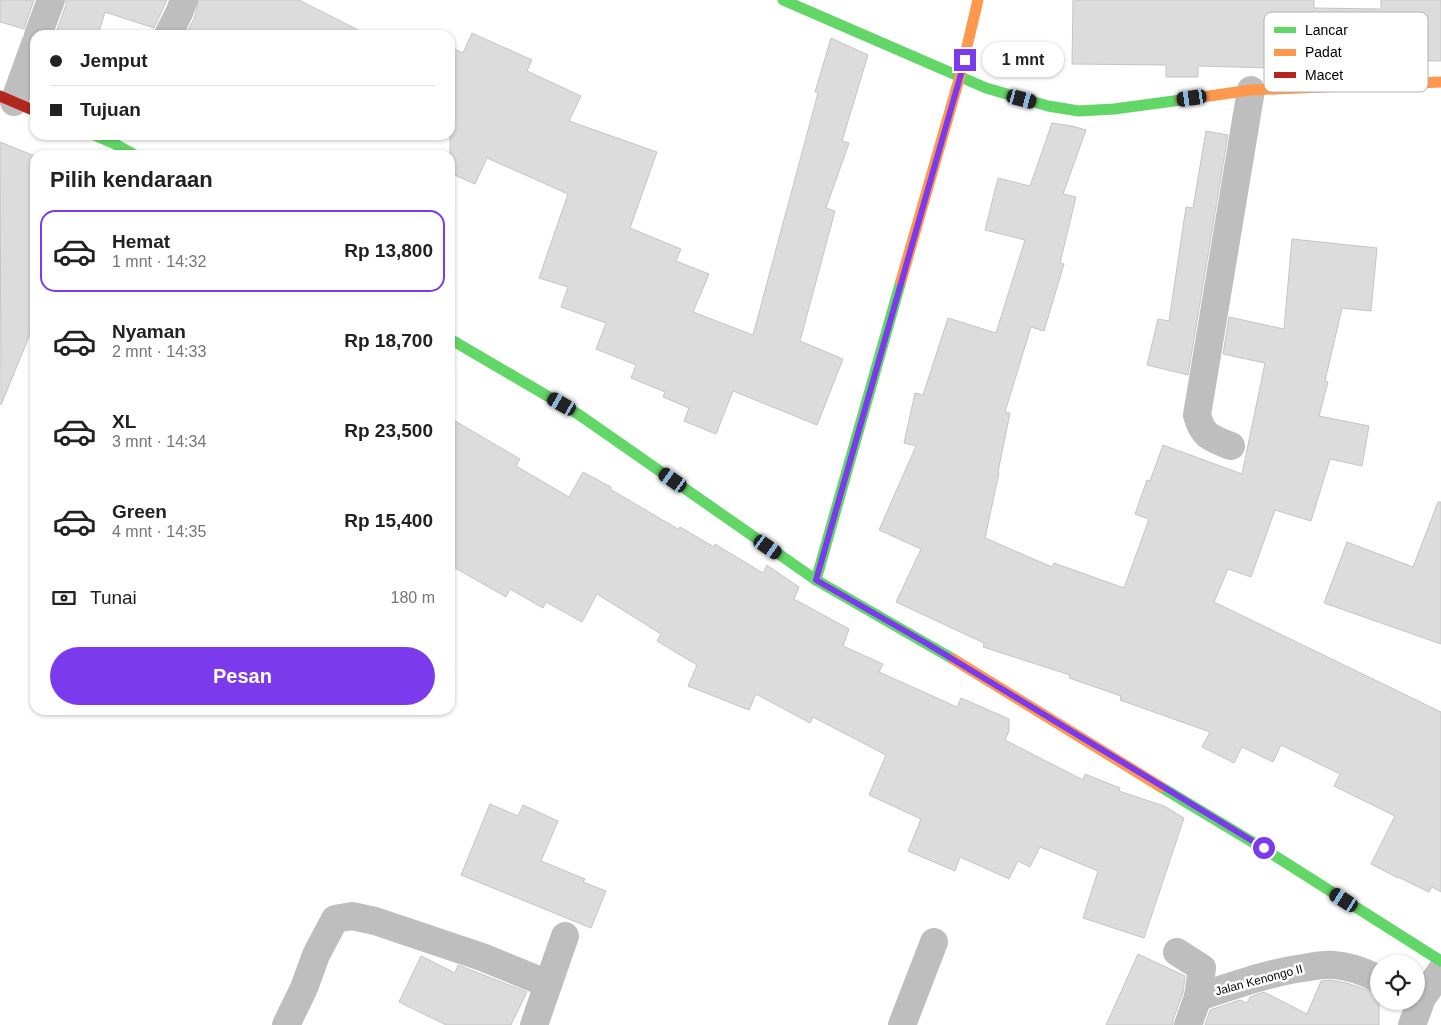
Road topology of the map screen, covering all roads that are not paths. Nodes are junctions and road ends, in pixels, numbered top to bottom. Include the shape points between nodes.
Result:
1 (51, 0) edge
2 (184, 0) edge
3 (784, 0) edge
4 (978, 0) edge
5 (40, 30) edge
6 (170, 30) edge
7 (30, 60) edge
8 (960, 76) junction
9 (1441, 82) edge
10 (1428, 83) edge
11 (1264, 89) edge
12 (1251, 90) junction
13 (16, 103) edge
14 (455, 342) edge
15 (1231, 446) dead end
16 (816, 580) junction
17 (565, 936) dead end
18 (934, 942) dead end
19 (1177, 952) dead end
20 (1441, 961) edge
21 (1441, 971) edge
22 (1370, 975) edge
23 (548, 984) junction
24 (1425, 990) edge
25 (1198, 997) junction
26 (1416, 1010) edge
27 (286, 1025) edge
28 (534, 1025) edge
29 (902, 1025) edge
30 (1188, 1025) edge
31 (1412, 1025) edge

1 - 5 street
2 - 6 street
3 - 8 street
4 - 8 street
7 - 13 street
8 - 12 street via 1022,99 1079,111
8 - 16 street
9 - 10 street
11 - 12 street
12 - 15 street via 1197,415 1206,434
14 - 16 street via 578,414
16 - 20 street via 1264,848
17 - 23 street
18 - 29 street
19 - 25 street via 1202,968
21 - 24 street
22 - 25 street, Jalan Kenongo II via 1327,965 1285,971
23 - 27 street via 482,956 352,916 335,919
23 - 28 street
25 - 30 street, Jalan Kenongo II
26 - 31 street

